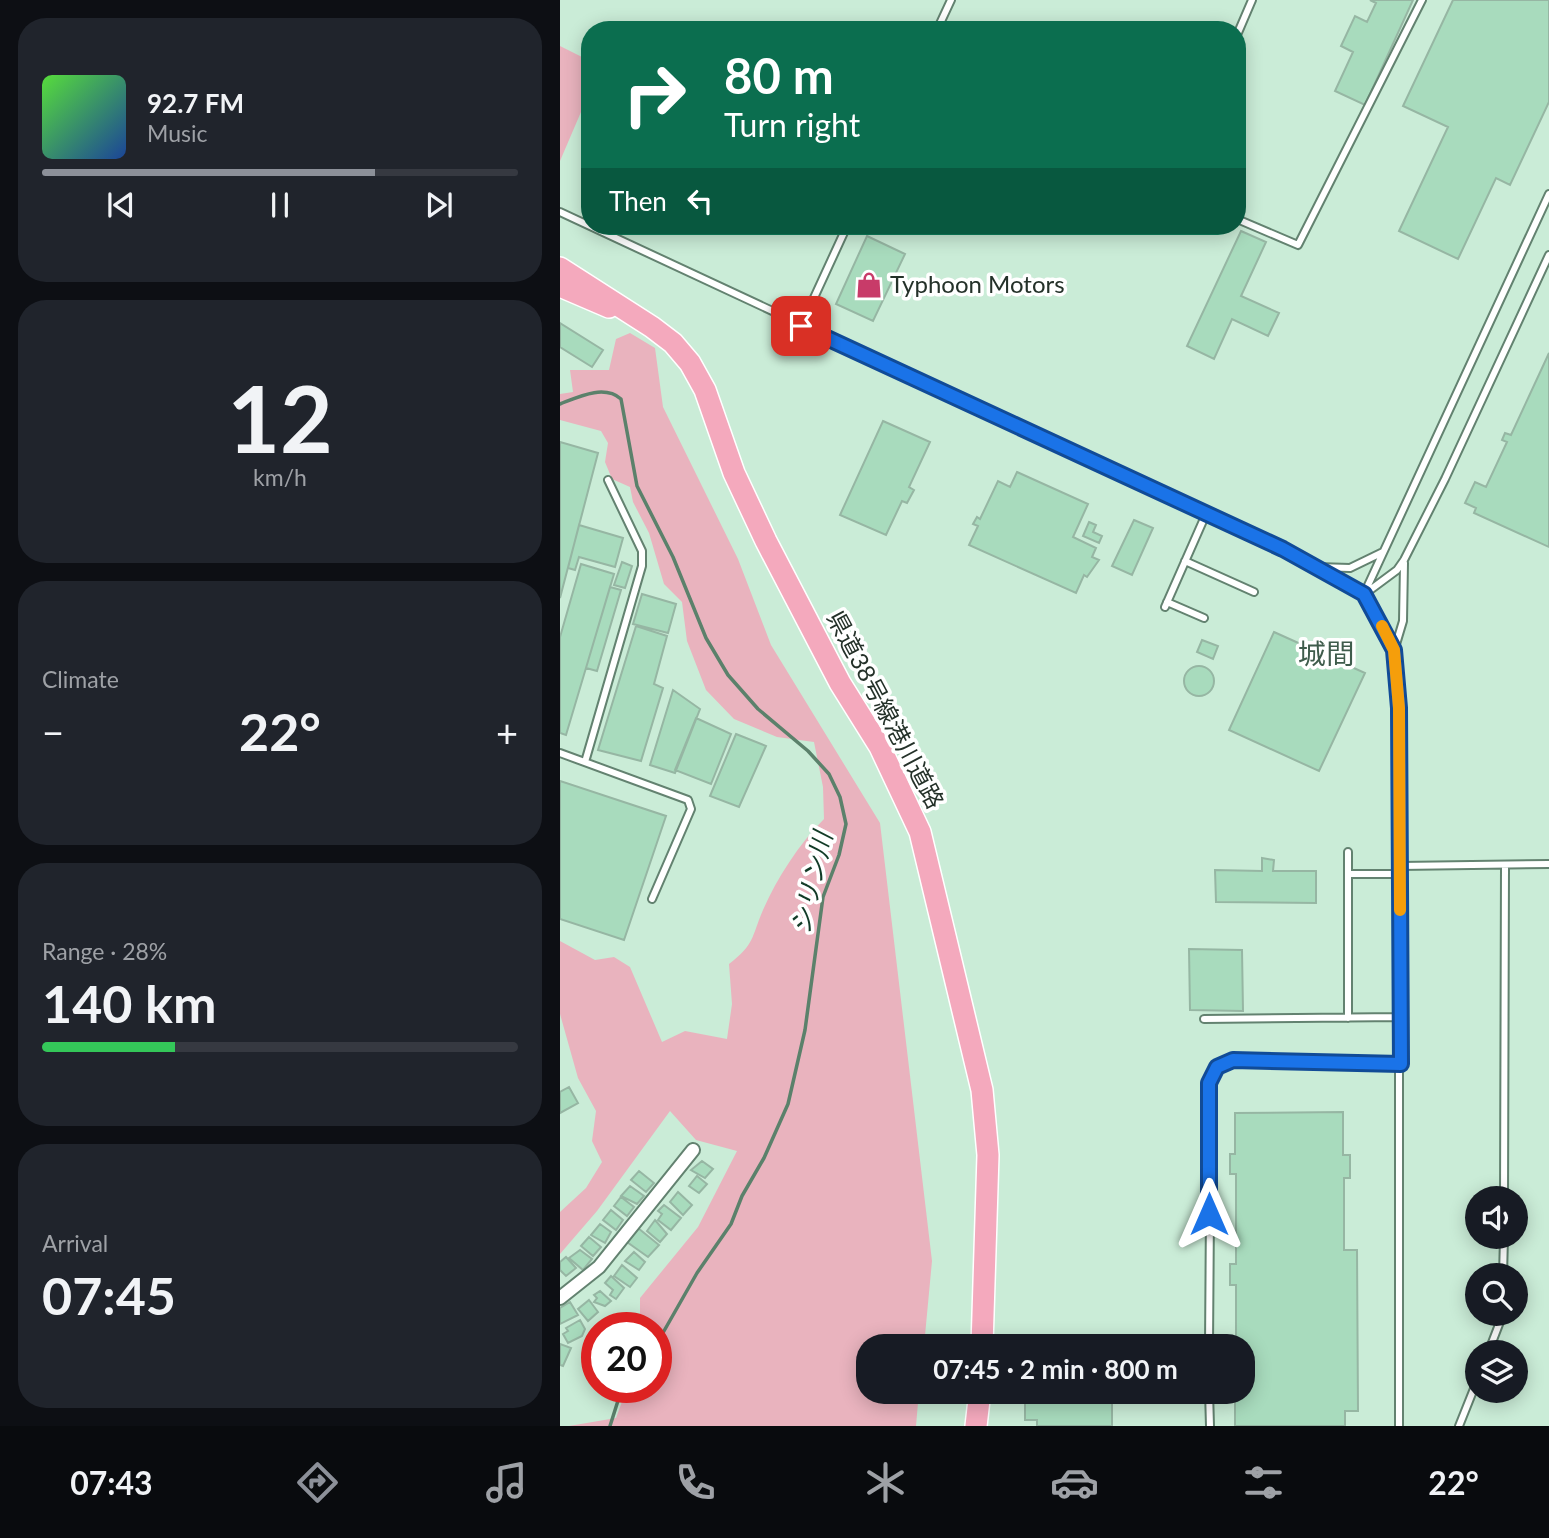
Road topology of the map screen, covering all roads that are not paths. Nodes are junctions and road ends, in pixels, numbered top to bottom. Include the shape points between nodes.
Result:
1 (951, 0) edge
2 (1252, 0) edge
3 (1422, 0) edge
4 (941, 21) edge
5 (1243, 21) edge
6 (1549, 194) edge
7 (560, 212) edge
8 (581, 222) edge
9 (1246, 223) edge
10 (609, 235) edge
11 (843, 235) edge
12 (1549, 255) edge
13 (560, 268) edge
14 (560, 286) edge
15 (631, 313) junction
16 (801, 326) junction
17 (608, 480) dead end
18 (1206, 514) junction
19 (1384, 551) junction
20 (1404, 560) junction
21 (1185, 561) junction
22 (1316, 567) junction
23 (1254, 592) dead end
24 (1364, 594) junction
25 (1204, 618) dead end
26 (1394, 650) junction
27 (560, 753) edge
28 (584, 762) junction
29 (1348, 852) dead end
30 (1549, 864) edge
31 (1505, 865) junction
32 (1400, 870) junction
33 (1348, 874) junction
34 (652, 900) dead end
35 (1401, 1017) junction
36 (1348, 1018) junction
37 (1203, 1019) dead end
38 (1401, 1064) junction
39 (694, 1150) dead end
40 (1504, 1186) edge
41 (560, 1298) edge
42 (982, 1334) edge
43 (1209, 1334) edge
44 (1468, 1403) edge
45 (979, 1404) edge
46 (1209, 1404) edge
47 (976, 1426) edge
48 (1210, 1426) edge
49 (1399, 1426) edge
50 (1459, 1426) edge

1 - 4 lane
2 - 5 lane
3 - 9 lane via 1298,245
6 - 19 lane
7 - 8 lane
10 - 16 lane
11 - 16 lane
12 - 20 lane
13 - 15 main road, 県道38号線港川道路
14 - 15 main road, 県道38号線港川道路 via 589,301
15 - 42 main road, 県道38号線港川道路 via 673,344 699,377 755,517 840,683 880,747 920,832 982,1090 988,1154
16 - 18 lane
17 - 28 lane via 642,551 642,566
18 - 21 lane
18 - 22 lane
19 - 22 lane via 1350,568
19 - 24 lane
20 - 24 lane
20 - 26 lane via 1403,621
21 - 23 lane
21 - 25 lane via 1166,605
22 - 24 lane
24 - 26 lane
26 - 32 lane
27 - 28 lane
28 - 34 lane via 688,800 691,809
29 - 33 lane
30 - 31 lane
31 - 32 lane
31 - 40 lane
32 - 33 lane
32 - 35 lane
33 - 36 lane
35 - 36 lane
35 - 38 lane
36 - 37 lane
38 - 43 lane via 1233,1060 1211,1074
38 - 49 lane
39 - 41 street via 599,1267
44 - 50 lane
45 - 47 main road
46 - 48 lane

